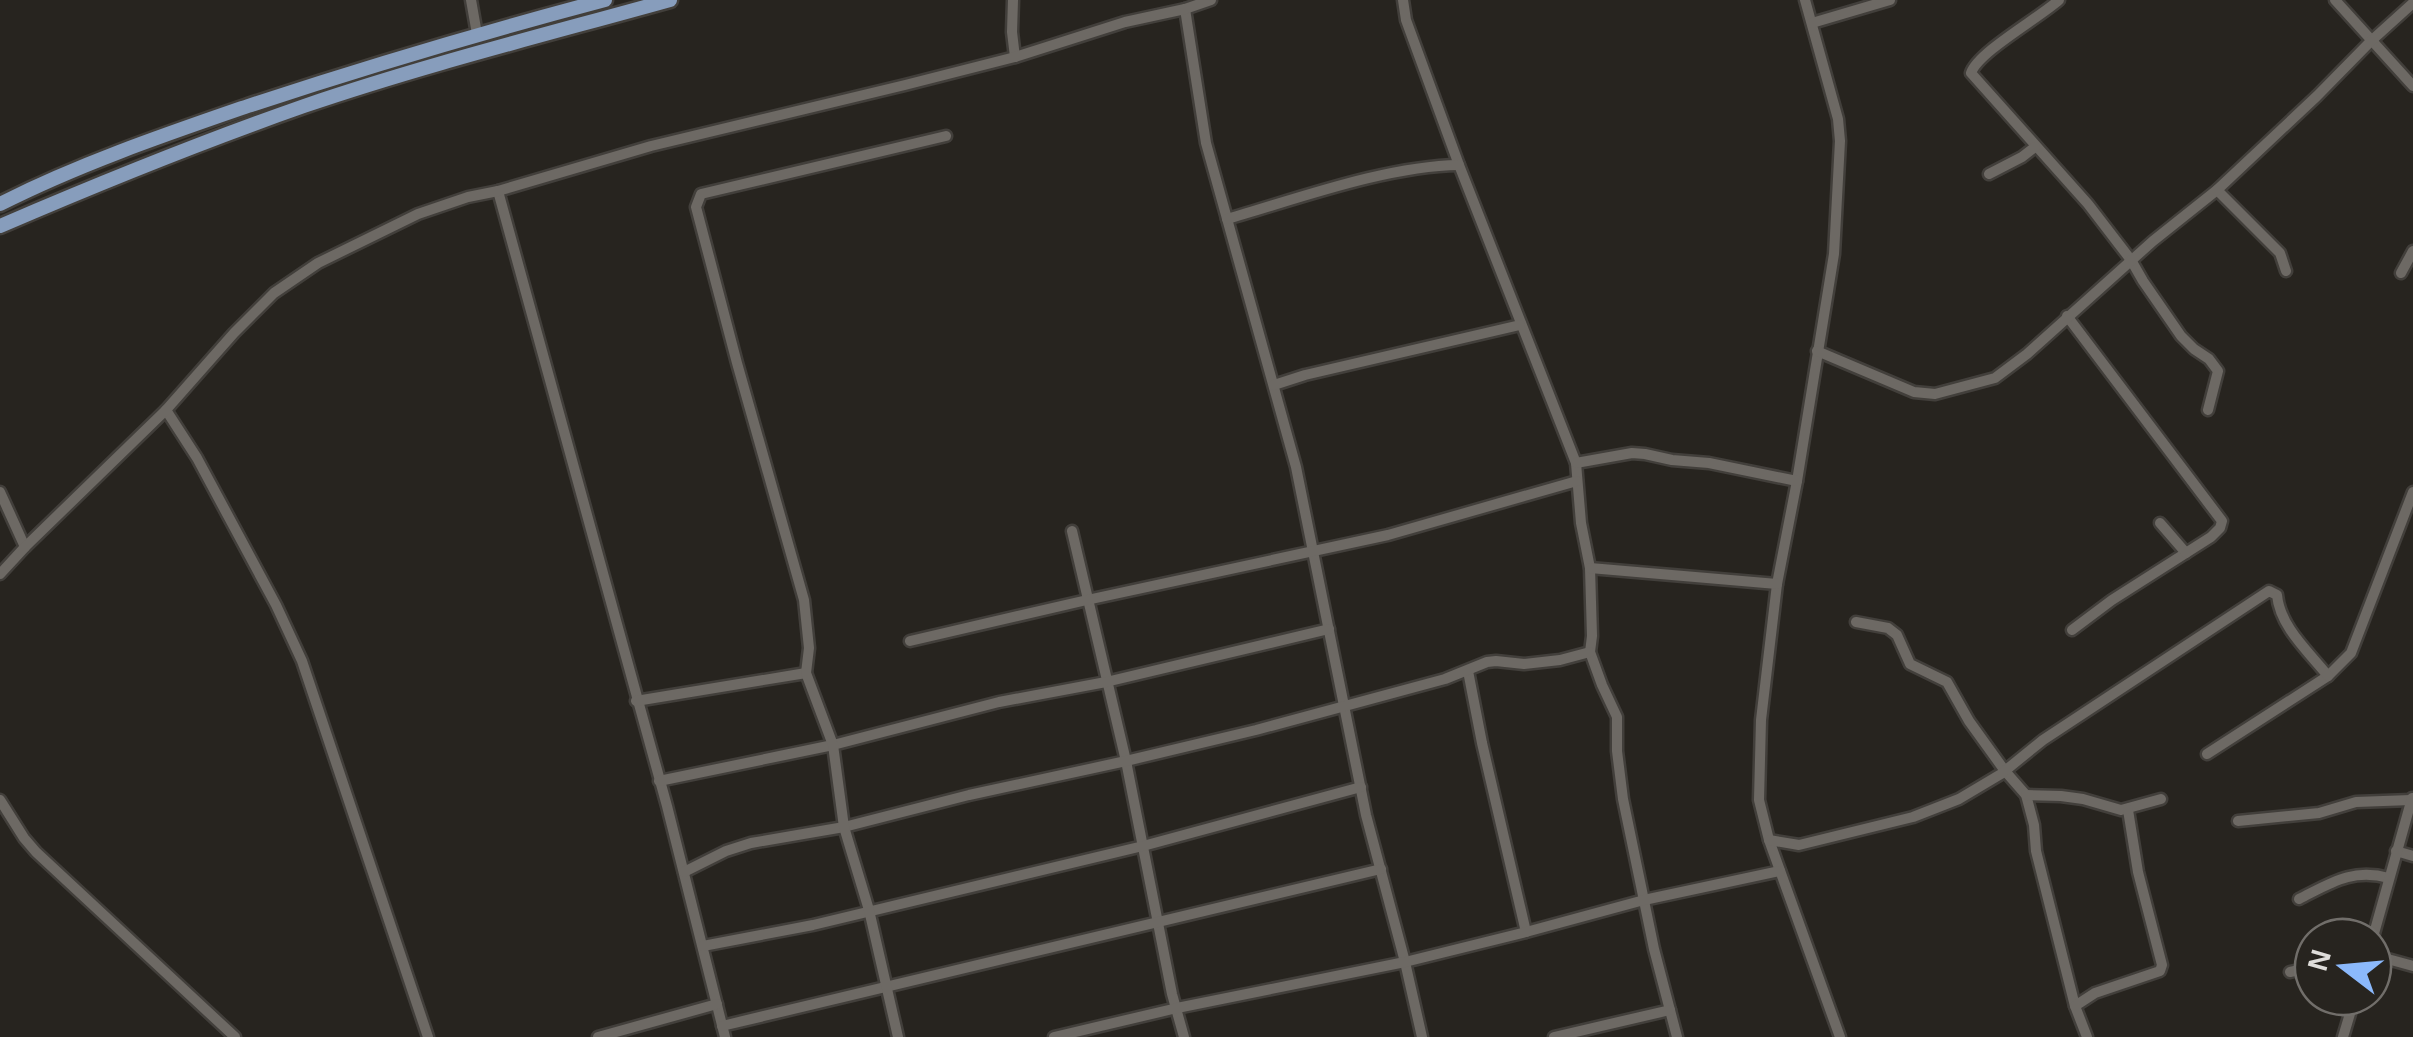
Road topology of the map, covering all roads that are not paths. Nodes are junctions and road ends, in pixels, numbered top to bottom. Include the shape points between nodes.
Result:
1 (471, 0) edge
2 (605, 0) edge
3 (670, 0) edge
4 (1013, 0) edge
5 (1211, 0) edge
6 (1403, 0) edge
7 (1805, 0) edge
8 (1890, 0) edge
9 (2059, 0) edge
10 (2335, 0) edge
11 (2413, 3) edge
12 (1185, 8) junction
13 (1812, 23) junction
14 (477, 34) junction
15 (2371, 41) junction
16 (1015, 56) junction
17 (2413, 86) edge
18 (946, 136) dead end
19 (2035, 147) junction
20 (1459, 165) junction
21 (1989, 174) dead end
22 (2217, 190) junction
23 (498, 191) junction
24 (0, 204) edge
25 (1227, 219) junction
26 (0, 226) edge
27 (2413, 250) edge
28 (2132, 260) junction
29 (2286, 271) dead end
30 (2401, 273) dead end
31 (2067, 316) junction
32 (1520, 325) junction
33 (1818, 351) junction
34 (1274, 385) junction
35 (166, 410) junction
36 (2208, 410) dead end
37 (1576, 463) junction
38 (1577, 481) junction
39 (1797, 481) junction
40 (0, 492) edge
41 (2413, 492) edge
42 (2160, 523) dead end
43 (1072, 531) dead end
44 (25, 547) junction
45 (1312, 551) junction
46 (2186, 553) junction
47 (1590, 568) junction
48 (0, 574) edge
49 (1777, 584) junction
50 (1087, 600) junction
51 (1856, 622) dead end
52 (1330, 628) junction
53 (2072, 630) dead end
54 (910, 641) dead end
55 (1590, 652) junction
56 (1468, 671) junction
57 (806, 674) junction
58 (2328, 676) junction
59 (1106, 682) junction
60 (636, 701) junction
61 (1346, 707) junction
62 (833, 745) junction
63 (2207, 754) dead end
64 (1126, 761) junction
65 (2005, 770) junction
66 (659, 781) junction
67 (1361, 786) junction
68 (2026, 795) junction
69 (2412, 798) edge
70 (2161, 799) dead end
71 (0, 800) edge
72 (2128, 810) junction
73 (2238, 821) dead end
74 (844, 827) junction
75 (1769, 840) junction
76 (1143, 846) junction
77 (2396, 852) junction
78 (2413, 856) edge
79 (1381, 870) junction
80 (1780, 871) junction
81 (684, 872) junction
82 (2389, 878) junction
83 (2299, 899) dead end
84 (1644, 900) junction
85 (869, 910) junction
86 (2378, 917) edge
87 (1158, 922) junction
88 (1526, 932) junction
89 (703, 946) junction
90 (1405, 962) junction
91 (2293, 971) edge
92 (2290, 972) dead end
93 (887, 988) junction
94 (716, 1004) junction
95 (2074, 1006) junction
96 (1176, 1008) junction
97 (1670, 1010) junction
98 (724, 1032) edge
99 (235, 1037) edge
100 (428, 1037) edge
101 (598, 1037) edge
102 (898, 1037) edge
103 (1054, 1037) edge
104 (1184, 1037) edge
105 (1422, 1037) edge
106 (1554, 1037) edge
107 (1677, 1037) edge
108 (1840, 1037) edge
109 (2087, 1037) edge

1 - 14 street
2 - 14 main road
3 - 26 main road via 307,106
4 - 16 street
5 - 12 street
6 - 20 street
7 - 13 street
8 - 13 street
9 - 19 street via 1977,60 1971,73
10 - 15 street
11 - 15 street
12 - 16 street
12 - 25 street via 1206,143
13 - 33 street via 1840,141 1834,254
14 - 24 main road via 162,135
15 - 17 street
15 - 22 street
16 - 23 street
18 - 57 street via 701,194 696,207 804,600
19 - 21 street
19 - 28 street
20 - 25 street via 1344,186
20 - 32 street
22 - 28 street
22 - 29 street via 2280,254
23 - 35 street via 433,207 296,277 254,311
23 - 60 street
25 - 34 street
27 - 30 street
28 - 31 street
28 - 36 street via 2182,336 2218,370
31 - 33 street via 1995,378 1935,394 1892,384
31 - 46 street via 2222,522
32 - 34 street
32 - 37 street
33 - 39 street
34 - 45 street
35 - 44 street
35 - 100 street via 198,458 302,662
37 - 38 street
37 - 39 street via 1645,454
38 - 45 street
38 - 47 street
39 - 49 street
40 - 44 street
41 - 58 street via 2357,641
42 - 46 street
43 - 50 street
44 - 48 street
45 - 50 street
45 - 52 street
46 - 53 street
47 - 49 street
47 - 55 street
49 - 75 street via 1761,720 1759,800
50 - 54 street
50 - 59 street
51 - 65 street via 1888,628 1910,664 1946,682
52 - 59 street
52 - 61 street
55 - 56 street via 1524,664 1496,661
55 - 84 street via 1617,717 1620,778
56 - 61 street
56 - 88 street
57 - 60 street
57 - 62 street
58 - 63 street
58 - 65 street via 2270,591
59 - 62 street
59 - 64 street
60 - 66 street
61 - 64 street
61 - 67 street
62 - 66 street
62 - 74 street
64 - 74 street
64 - 76 street
65 - 68 street
65 - 75 street via 1959,799 1912,817 1799,846
66 - 81 street
67 - 76 street
67 - 79 street
68 - 72 street
68 - 95 street
69 - 73 street
69 - 77 street
70 - 72 street
71 - 99 street via 36,852
72 - 95 street via 2162,965
74 - 81 street via 726,851
74 - 85 street
75 - 80 street
76 - 85 street
76 - 87 street
77 - 78 street
77 - 82 street
79 - 87 street
79 - 90 street
80 - 84 street
80 - 108 street
81 - 89 street
82 - 83 street via 2348,876
82 - 86 street
84 - 88 street
84 - 97 street
85 - 89 street
85 - 93 street
87 - 93 street
87 - 96 street
88 - 90 street
89 - 94 street
90 - 96 street
90 - 105 street
91 - 92 street
93 - 98 street
93 - 102 street
94 - 98 street
94 - 101 street
95 - 109 street
96 - 103 street
96 - 104 street
97 - 106 street
97 - 107 street

